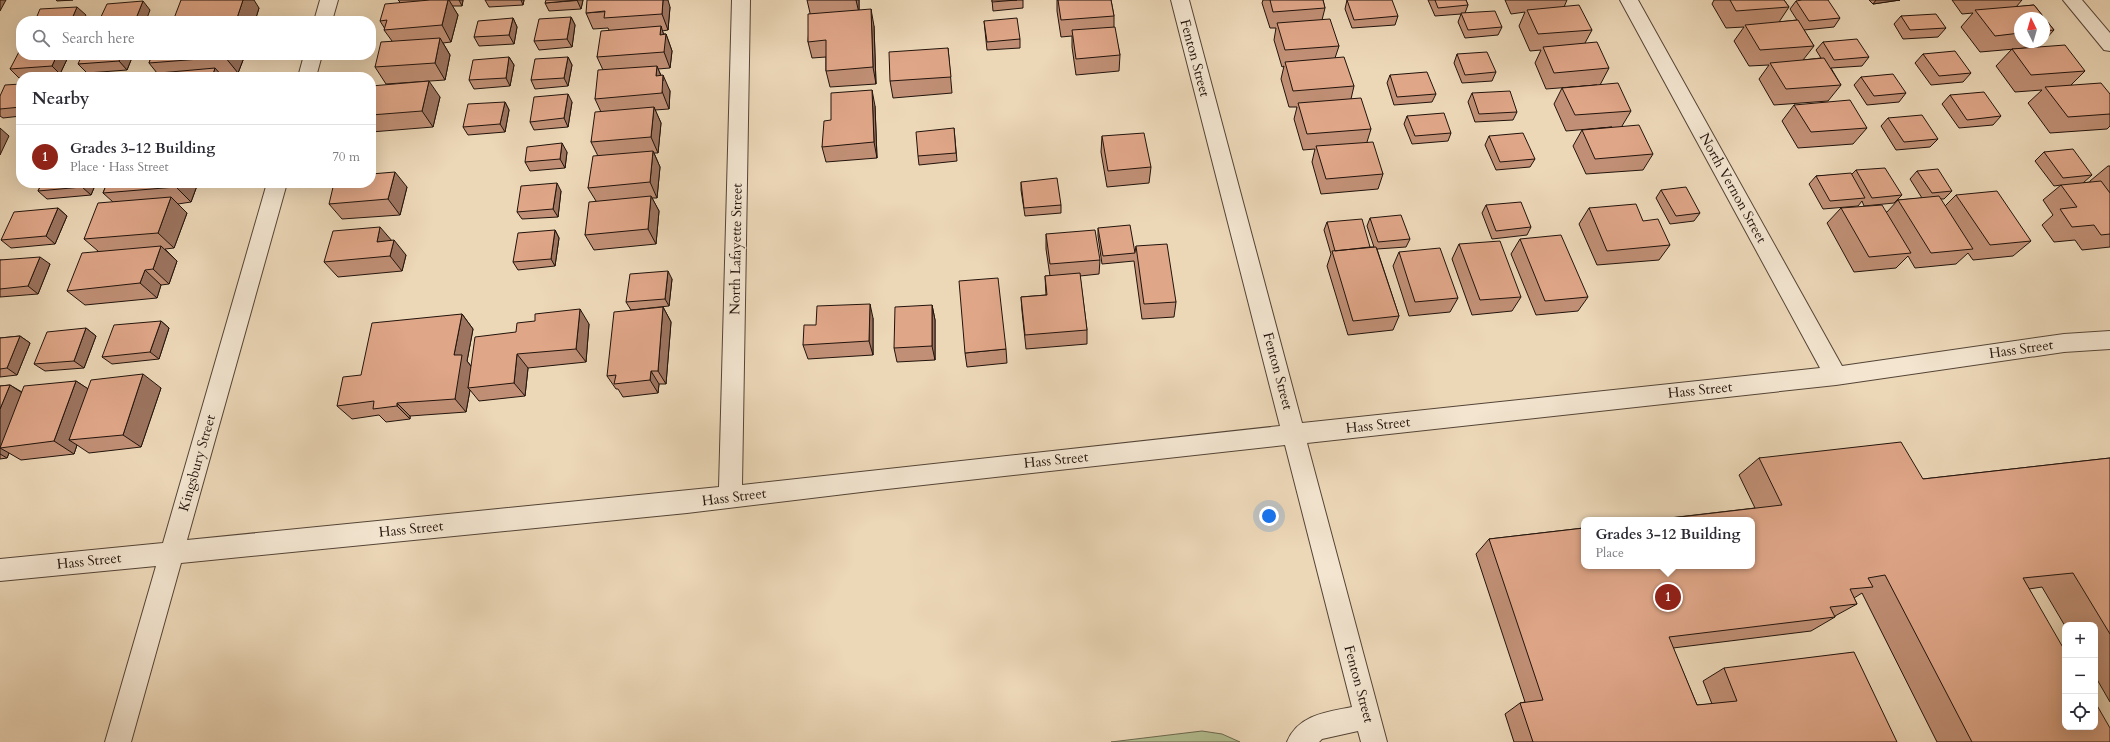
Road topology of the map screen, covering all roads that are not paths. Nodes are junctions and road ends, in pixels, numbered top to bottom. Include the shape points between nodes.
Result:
1 (329, 0) edge
2 (741, 0) edge
3 (1180, 0) edge
4 (1629, 0) edge
5 (2072, 0) edge
6 (324, 16) edge
7 (2110, 45) edge
8 (312, 60) edge
9 (308, 72) edge
10 (276, 188) edge
11 (2110, 340) edge
12 (1836, 376) junction
13 (1294, 434) junction
14 (730, 497) junction
15 (172, 553) junction
16 (0, 570) edge
17 (1368, 716) junction
18 (118, 742) edge
19 (1300, 742) edge
20 (1374, 742) edge

1 - 6 street
2 - 14 street, North Lafayette Street
3 - 13 street, Fenton Street
4 - 12 street, North Vernon Street
5 - 7 street
8 - 9 street
10 - 15 street, Kingsbury Street
11 - 12 street, Hass Street via 2064,343
12 - 13 street, Hass Street
13 - 14 street, Hass Street
13 - 17 street, Fenton Street
14 - 15 street, Hass Street
15 - 16 street, Hass Street
15 - 18 street, Kingsbury Street
17 - 19 street via 1315,728
17 - 20 street, Fenton Street

